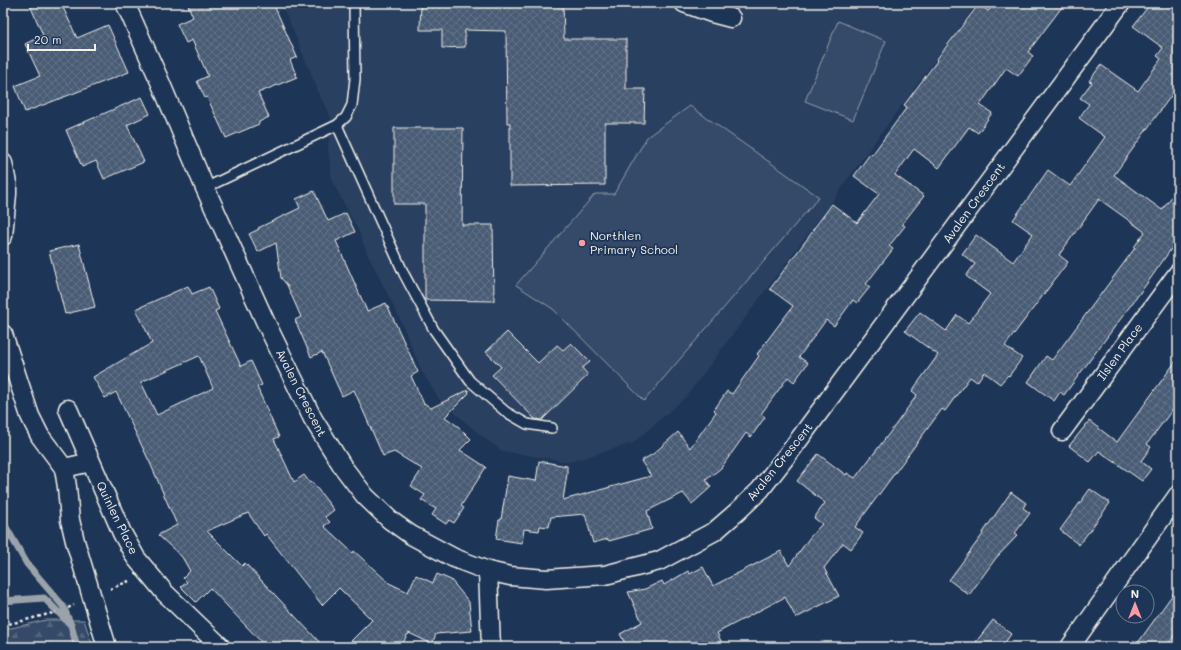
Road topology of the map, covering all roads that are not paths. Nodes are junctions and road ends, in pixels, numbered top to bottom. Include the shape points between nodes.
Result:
1 (125, 3) edge
2 (354, 3) edge
3 (684, 3) edge
4 (1122, 3) edge
5 (731, 18) dead end
6 (337, 125) junction
7 (3, 163) edge
8 (205, 188) junction
9 (3, 236) edge
10 (1178, 273) edge
11 (3, 334) edge
12 (68, 409) dead end
13 (552, 428) dead end
14 (1062, 431) dead end
15 (91, 462) junction
16 (64, 468) junction
17 (1178, 496) edge
18 (488, 571) junction
19 (107, 647) edge
20 (220, 647) edge
21 (491, 647) edge
22 (1070, 647) edge

1 - 8 street, Avalen Crescent
2 - 6 lane via 355,79 352,105 346,117
3 - 5 street
4 - 18 street, Avalen Crescent via 792,449 760,490 738,511 715,531 659,561 605,575 546,579
6 - 8 lane
6 - 13 lane via 404,274 434,330 470,381 506,412 527,424
7 - 9 street via 7,183
8 - 18 street, Avalen Crescent via 313,420 343,467 365,496 401,528 454,558
10 - 14 street, Ilslen Place
11 - 16 street via 30,416 40,436
12 - 15 street, Quinlen Place
15 - 16 street
15 - 20 street, Quinlen Place via 122,533 136,558 165,593
16 - 19 street via 75,541
17 - 22 street
18 - 21 street

